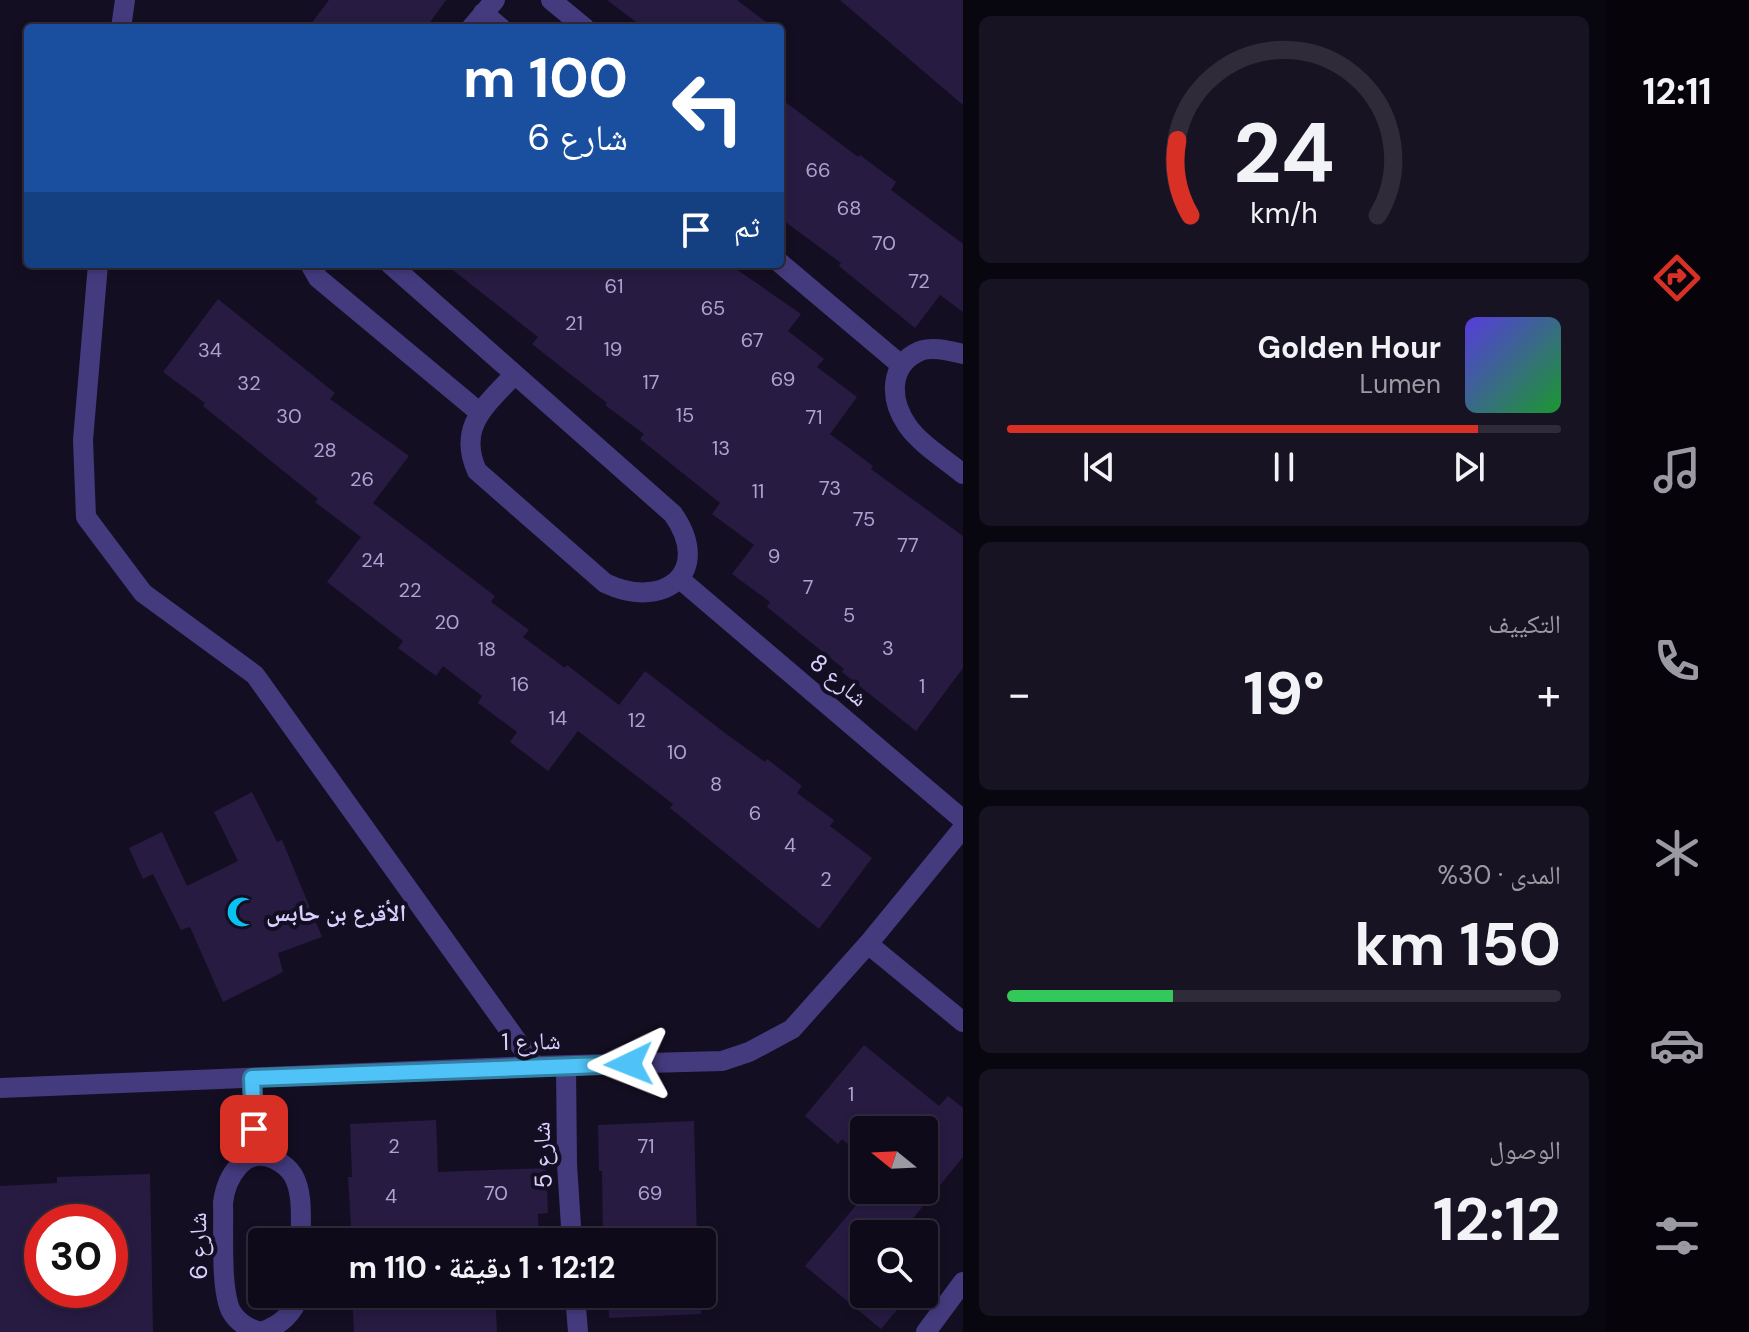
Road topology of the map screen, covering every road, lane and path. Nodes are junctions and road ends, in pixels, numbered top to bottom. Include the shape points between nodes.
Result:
1 (125, 0) edge
2 (551, 0) edge
3 (122, 24) edge
4 (580, 24) edge
5 (784, 266) edge
6 (98, 268) edge
7 (312, 268) edge
8 (394, 268) edge
9 (963, 354) edge
10 (901, 365) junction
11 (514, 375) junction
12 (479, 412) junction
13 (963, 474) edge
14 (681, 580) junction
15 (963, 820) edge
16 (963, 828) edge
17 (868, 944) junction
18 (962, 1018) edge
19 (535, 1066) junction
20 (566, 1066) junction
21 (252, 1078) junction
22 (0, 1088) edge
23 (255, 1155) junction
24 (301, 1228) edge
25 (571, 1228) edge
26 (963, 1282) edge
27 (292, 1308) edge
28 (576, 1308) edge
29 (932, 1329) edge
30 (578, 1332) edge

1 - 3 street
2 - 4 street
5 - 10 street
6 - 19 street via 83,440 86,517 143,593 255,675
7 - 12 street
8 - 11 street
9 - 10 street via 921,350
10 - 13 street via 893,388 896,407 909,428
11 - 12 street
11 - 14 street via 673,514 688,546
12 - 14 street via 470,436 477,471 605,583 625,593 647,594
14 - 15 street, شارع 8
16 - 17 street, شارع 1
17 - 18 street
17 - 20 street, شارع 1 via 792,1029 749,1052 722,1061
19 - 20 street, شارع 1
19 - 21 street, شارع 1
20 - 25 street, شارع 5
21 - 22 street, شارع 1
21 - 23 street
23 - 24 street via 284,1164 293,1175 300,1193
23 - 27 street, شارع 6 via 242,1162 225,1189 225,1292 240,1323 261,1332 274,1328
26 - 29 street
28 - 30 street

